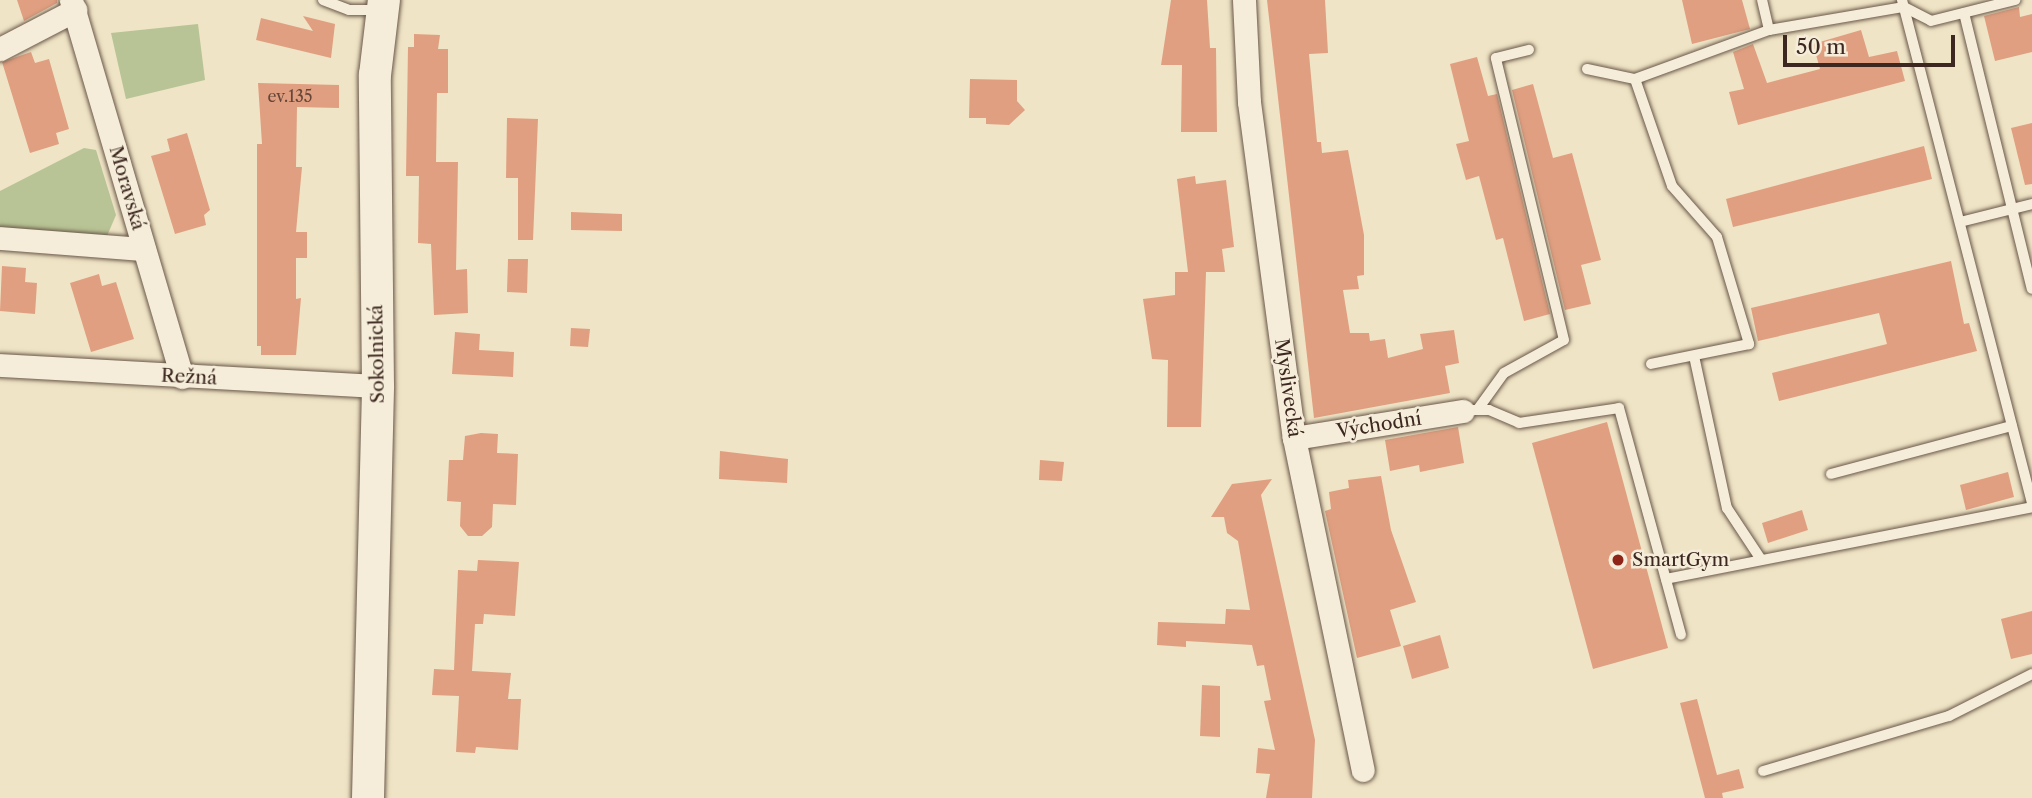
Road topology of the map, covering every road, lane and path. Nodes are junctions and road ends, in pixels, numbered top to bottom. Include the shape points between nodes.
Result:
1 (323, 0) edge
2 (1244, 0) edge
3 (1762, 0) edge
4 (2015, 0) edge
5 (1903, 4) edge
6 (73, 5) edge
7 (383, 5) edge
8 (1965, 13) junction
9 (1769, 30) junction
10 (0, 48) edge
11 (1529, 50) dead end
12 (1587, 69) dead end
13 (1635, 79) junction
14 (2032, 204) edge
15 (2015, 209) junction
16 (1960, 222) junction
17 (0, 238) edge
18 (144, 249) junction
19 (2032, 289) edge
20 (1694, 356) junction
21 (0, 365) edge
22 (1651, 365) dead end
23 (182, 377) junction
24 (378, 386) junction
25 (1470, 410) junction
26 (2012, 426) junction
27 (1294, 438) junction
28 (1831, 474) dead end
29 (2032, 505) edge
30 (1760, 558) junction
31 (1666, 579) junction
32 (1681, 635) dead end
33 (2032, 674) edge
34 (1363, 770) dead end
35 (1763, 771) dead end
36 (368, 798) edge

1 - 7 lane via 349,10
2 - 27 street, Myslivecká via 1249,102
3 - 9 lane
4 - 8 lane
5 - 8 lane via 1931,21
5 - 9 lane
5 - 16 lane
6 - 10 street
6 - 18 street, Moravská
7 - 24 main road, Sokolnická via 375,75
8 - 15 lane
9 - 13 lane
11 - 25 lane via 1496,58 1564,340 1504,373
12 - 13 lane
13 - 20 lane via 1672,186 1717,237 1749,344
14 - 15 lane
15 - 16 lane
15 - 19 lane
16 - 26 lane
17 - 18 street
18 - 23 street, Moravská
20 - 22 lane
20 - 30 lane via 1727,508
21 - 23 street, Režná
23 - 24 street, Režná
24 - 36 main road, Sokolnická
25 - 27 street, Východní
25 - 31 lane via 1519,423 1619,408
26 - 28 lane
26 - 29 lane
27 - 34 street, Myslivecká
29 - 30 lane
30 - 31 lane
31 - 32 lane
33 - 35 lane via 1949,716

